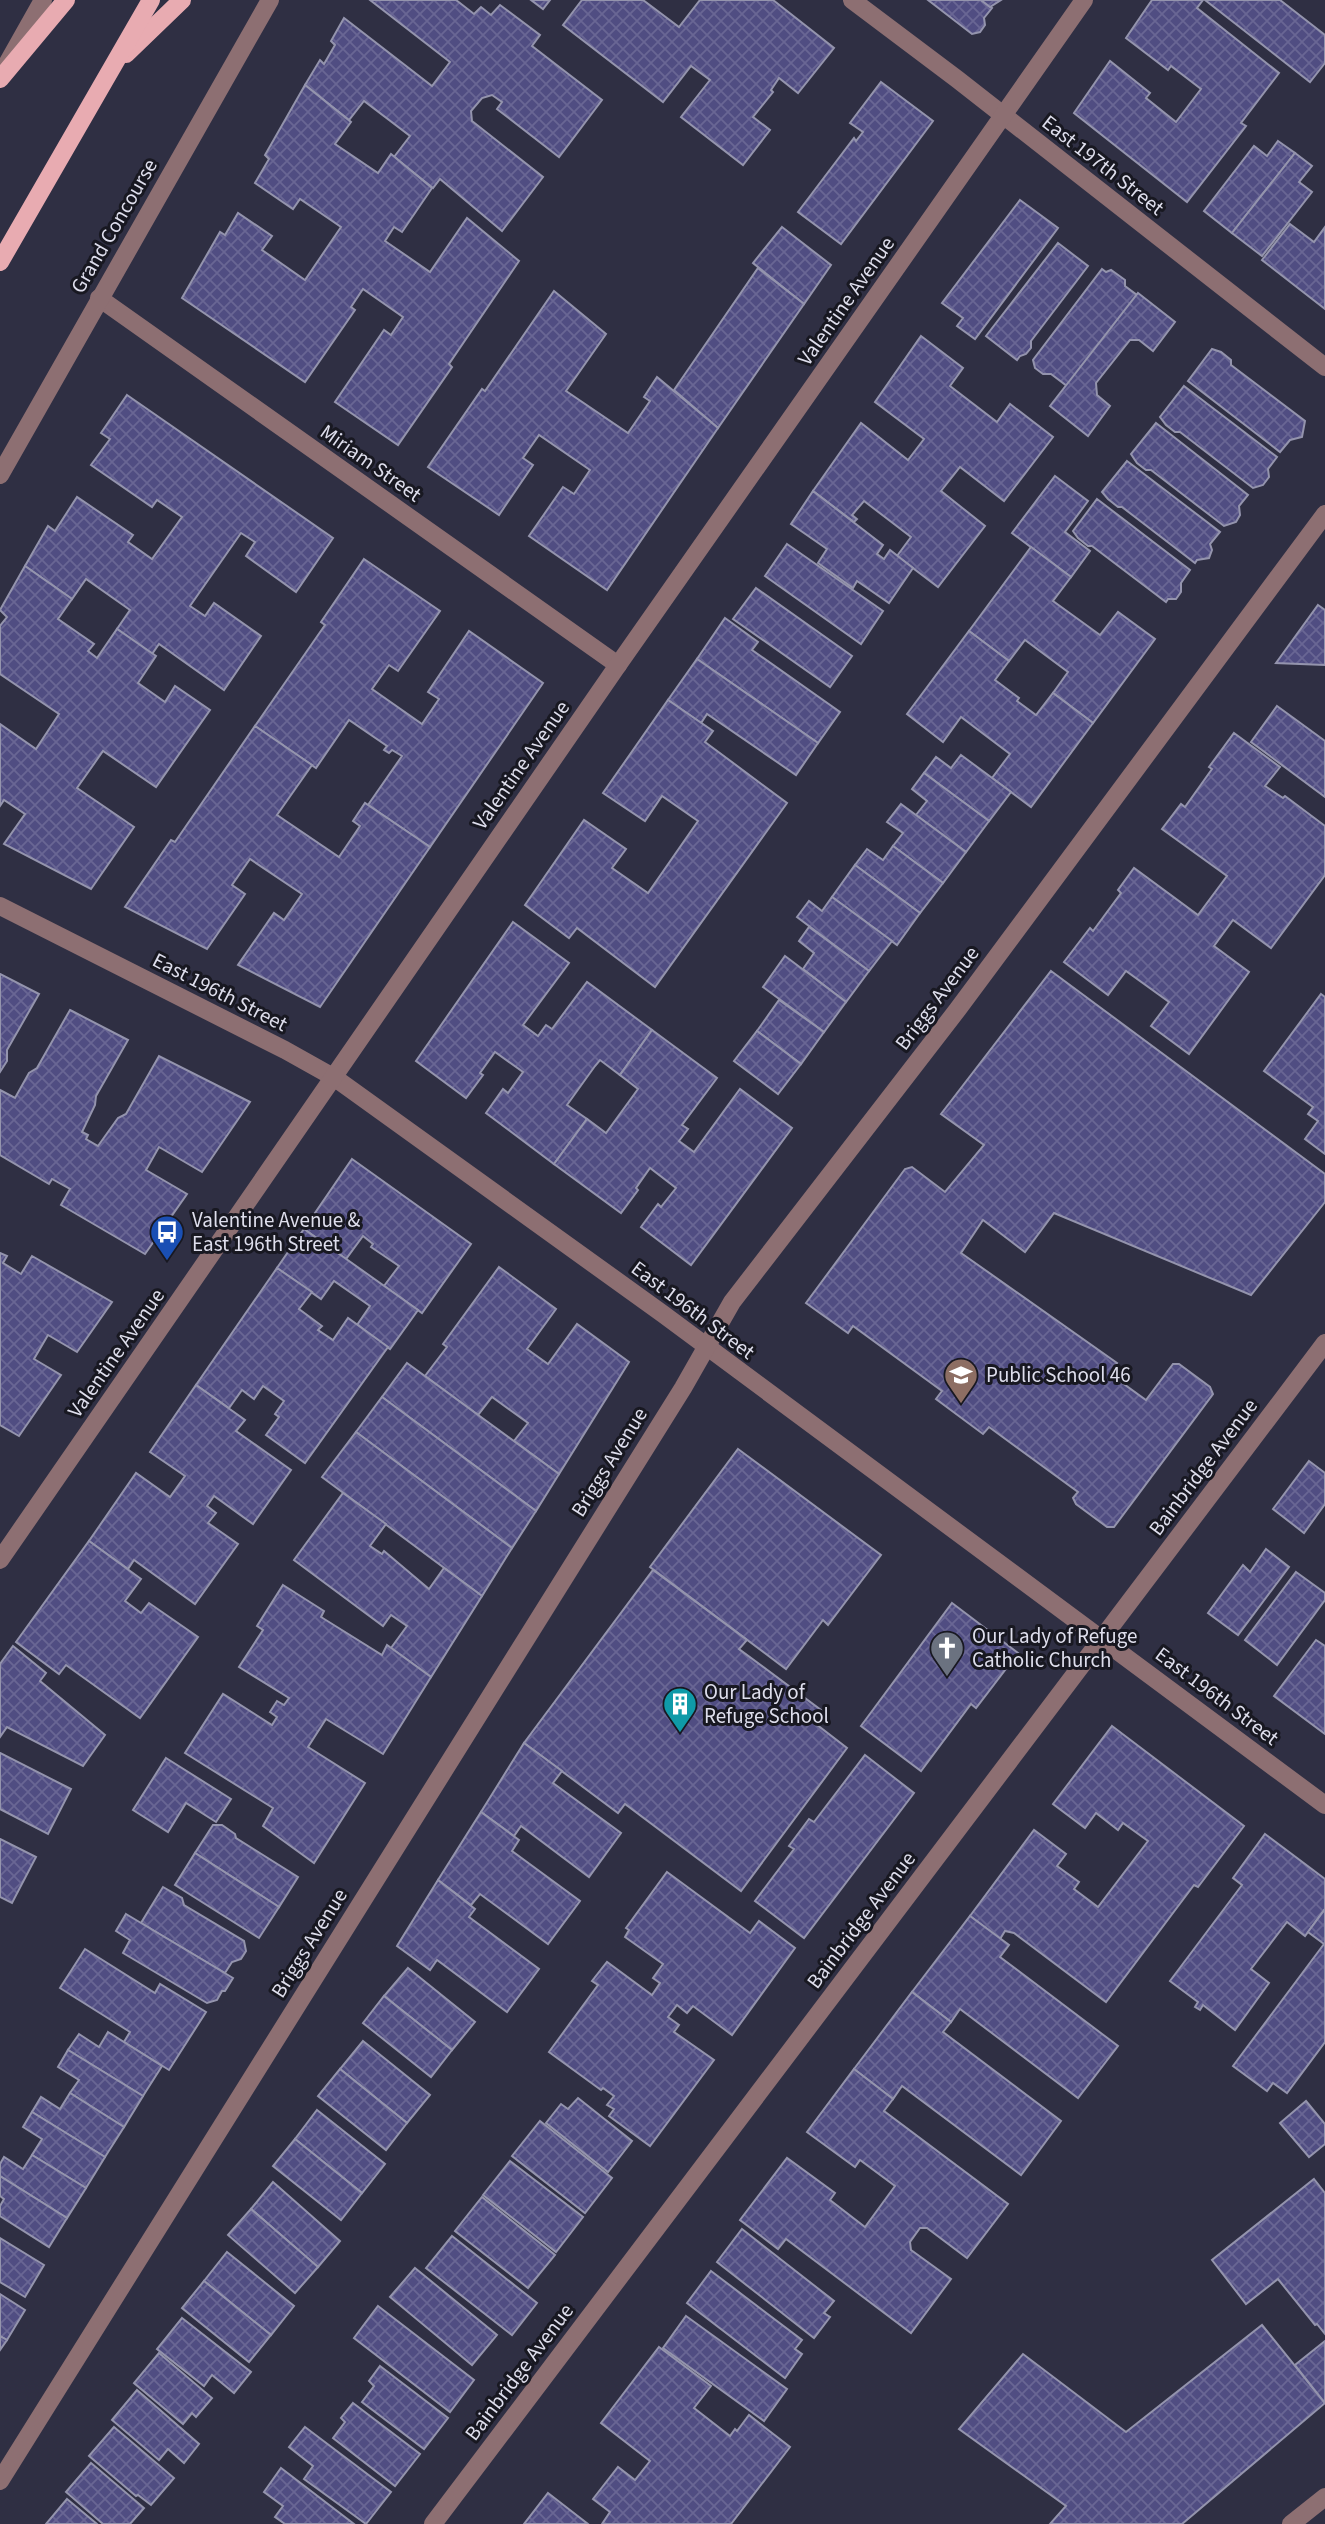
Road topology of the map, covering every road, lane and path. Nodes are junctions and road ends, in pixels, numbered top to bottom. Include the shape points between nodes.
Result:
1 (43, 0) edge
2 (66, 0) edge
3 (151, 0) edge
4 (182, 0) edge
5 (270, 0) edge
6 (852, 0) edge
7 (1084, 0) edge
8 (111, 69) junction
9 (0, 77) edge
10 (1003, 117) junction
11 (0, 262) edge
12 (99, 298) junction
13 (1325, 368) edge
14 (0, 475) edge
15 (1325, 513) edge
16 (618, 665) junction
17 (0, 906) edge
18 (335, 1078) junction
19 (1325, 1343) edge
20 (707, 1348) junction
21 (0, 1560) edge
22 (1101, 1639) junction
23 (1325, 1805) edge
24 (0, 2481) edge
25 (1325, 2497) edge
26 (433, 2524) edge
27 (1291, 2524) edge

1 - 9 street
2 - 9 main road
3 - 8 main road
4 - 8 main road
5 - 12 street, Grand Concourse
6 - 10 street, East 197th Street
7 - 10 street, Valentine Avenue
8 - 11 main road
10 - 13 street, East 197th Street
10 - 16 street, Valentine Avenue
12 - 14 street, Grand Concourse
12 - 16 street, Miriam Street
15 - 20 street, Briggs Avenue via 958,1009 732,1302
16 - 18 street, Valentine Avenue
17 - 18 street, East 196th Street
18 - 20 street, East 196th Street
18 - 21 street, Valentine Avenue
19 - 22 street, Bainbridge Avenue
20 - 22 street, East 196th Street
20 - 24 street, Briggs Avenue
22 - 23 street, East 196th Street
22 - 26 street, Bainbridge Avenue
25 - 27 street

